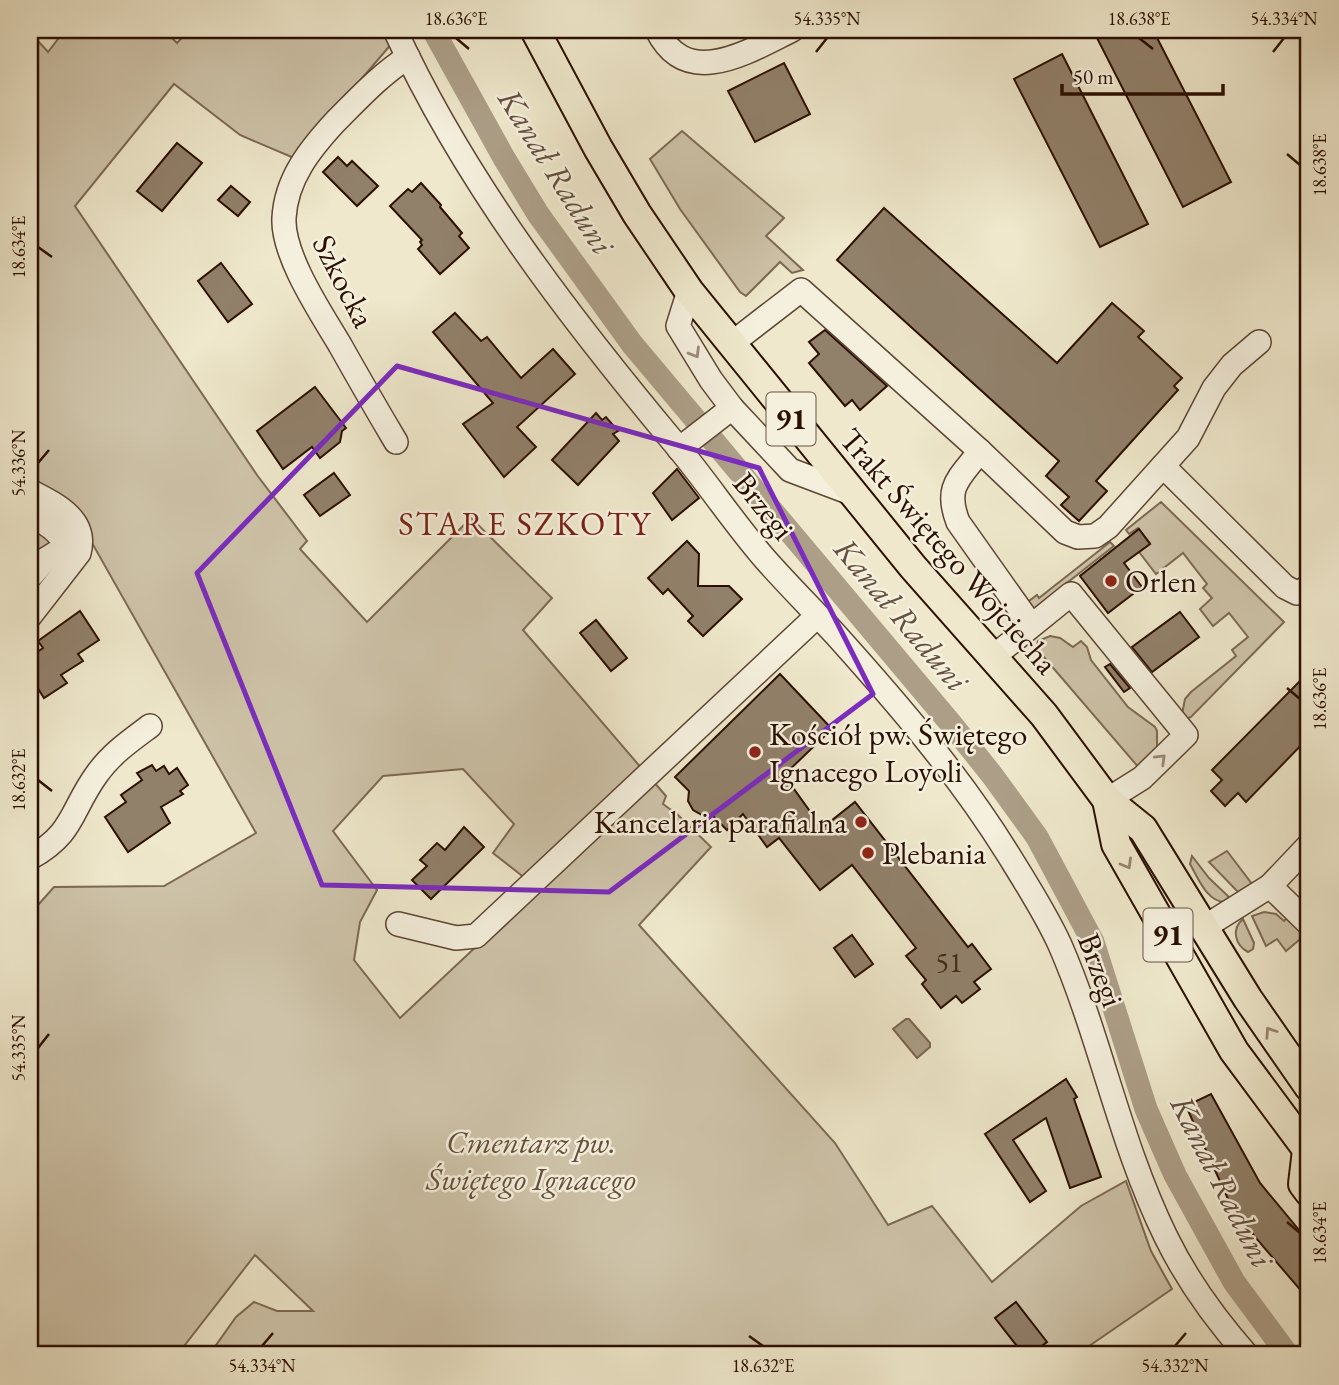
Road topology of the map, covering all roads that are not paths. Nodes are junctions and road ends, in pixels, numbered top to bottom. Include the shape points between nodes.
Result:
1 (395, 30) edge
2 (535, 30) edge
3 (657, 30) edge
4 (792, 30) edge
5 (408, 57) junction
6 (689, 291) junction
7 (1259, 342) dead end
8 (731, 344) junction
9 (724, 414) junction
10 (396, 442) dead end
11 (683, 446) junction
12 (980, 451) junction
13 (1163, 466) junction
14 (30, 491) edge
15 (851, 493) junction
16 (30, 516) edge
17 (30, 577) edge
18 (1309, 587) edge
19 (30, 616) edge
20 (817, 616) junction
21 (1031, 625) junction
22 (993, 657) junction
23 (150, 726) dead end
24 (1107, 800) junction
25 (1309, 845) edge
26 (30, 858) edge
27 (1270, 886) junction
28 (398, 924) dead end
29 (1309, 924) edge
30 (1203, 928) junction
31 (1309, 1087) edge
32 (1308, 1151) edge
33 (1309, 1192) edge
34 (1241, 1353) edge

1 - 5 street, Brzegi
2 - 6 main road, Trakt Świętego Wojciecha / 91 via 598,148
3 - 4 street via 664,44 685,61 707,64 740,56
5 - 10 street, Szkocka via 366,89 305,158 287,196 284,220 302,279
5 - 11 street, Brzegi via 482,190 652,417
6 - 8 main road, Trakt Świętego Wojciecha / 91
6 -> 9 street via 678,326 711,380
7 - 13 street via 1231,365 1188,438
8 - 12 street via 801,290
8 - 15 main road, Trakt Świętego Wojciecha / 91
9 - 11 street
9 - 15 street via 790,470
11 - 20 street, Brzegi via 748,538
12 - 13 street via 1049,518 1078,537 1095,536 1108,527
12 - 21 street via 954,488 950,503 958,522
13 - 18 street via 1284,587 1297,593
14 - 19 street via 60,506 82,541 79,553
15 - 22 main road, Trakt Świętego Wojciecha / 91
16 - 17 street via 59,532 67,546 46,559
20 - 28 street via 477,936 456,938
20 - 34 street, Brzegi via 950,769 1051,929 1074,979 1164,1234
21 - 22 street
24 -> 21 street via 1142,778 1189,731 1071,594
22 - 24 main road, Trakt Świętego Wojciecha / 91 via 1044,715
23 - 26 street via 114,754 96,776 65,832
24 - 30 main road, Trakt Świętego Wojciecha / 91 via 1143,829
24 -> 32 main road, Trakt Świętego Wojciecha / 91 via 1116,844 1234,1051
25 - 27 street
27 - 29 street
27 - 30 street
31 -> 30 main road, Trakt Świętego Wojciecha / 91
32 - 33 main road via 1303,1184

